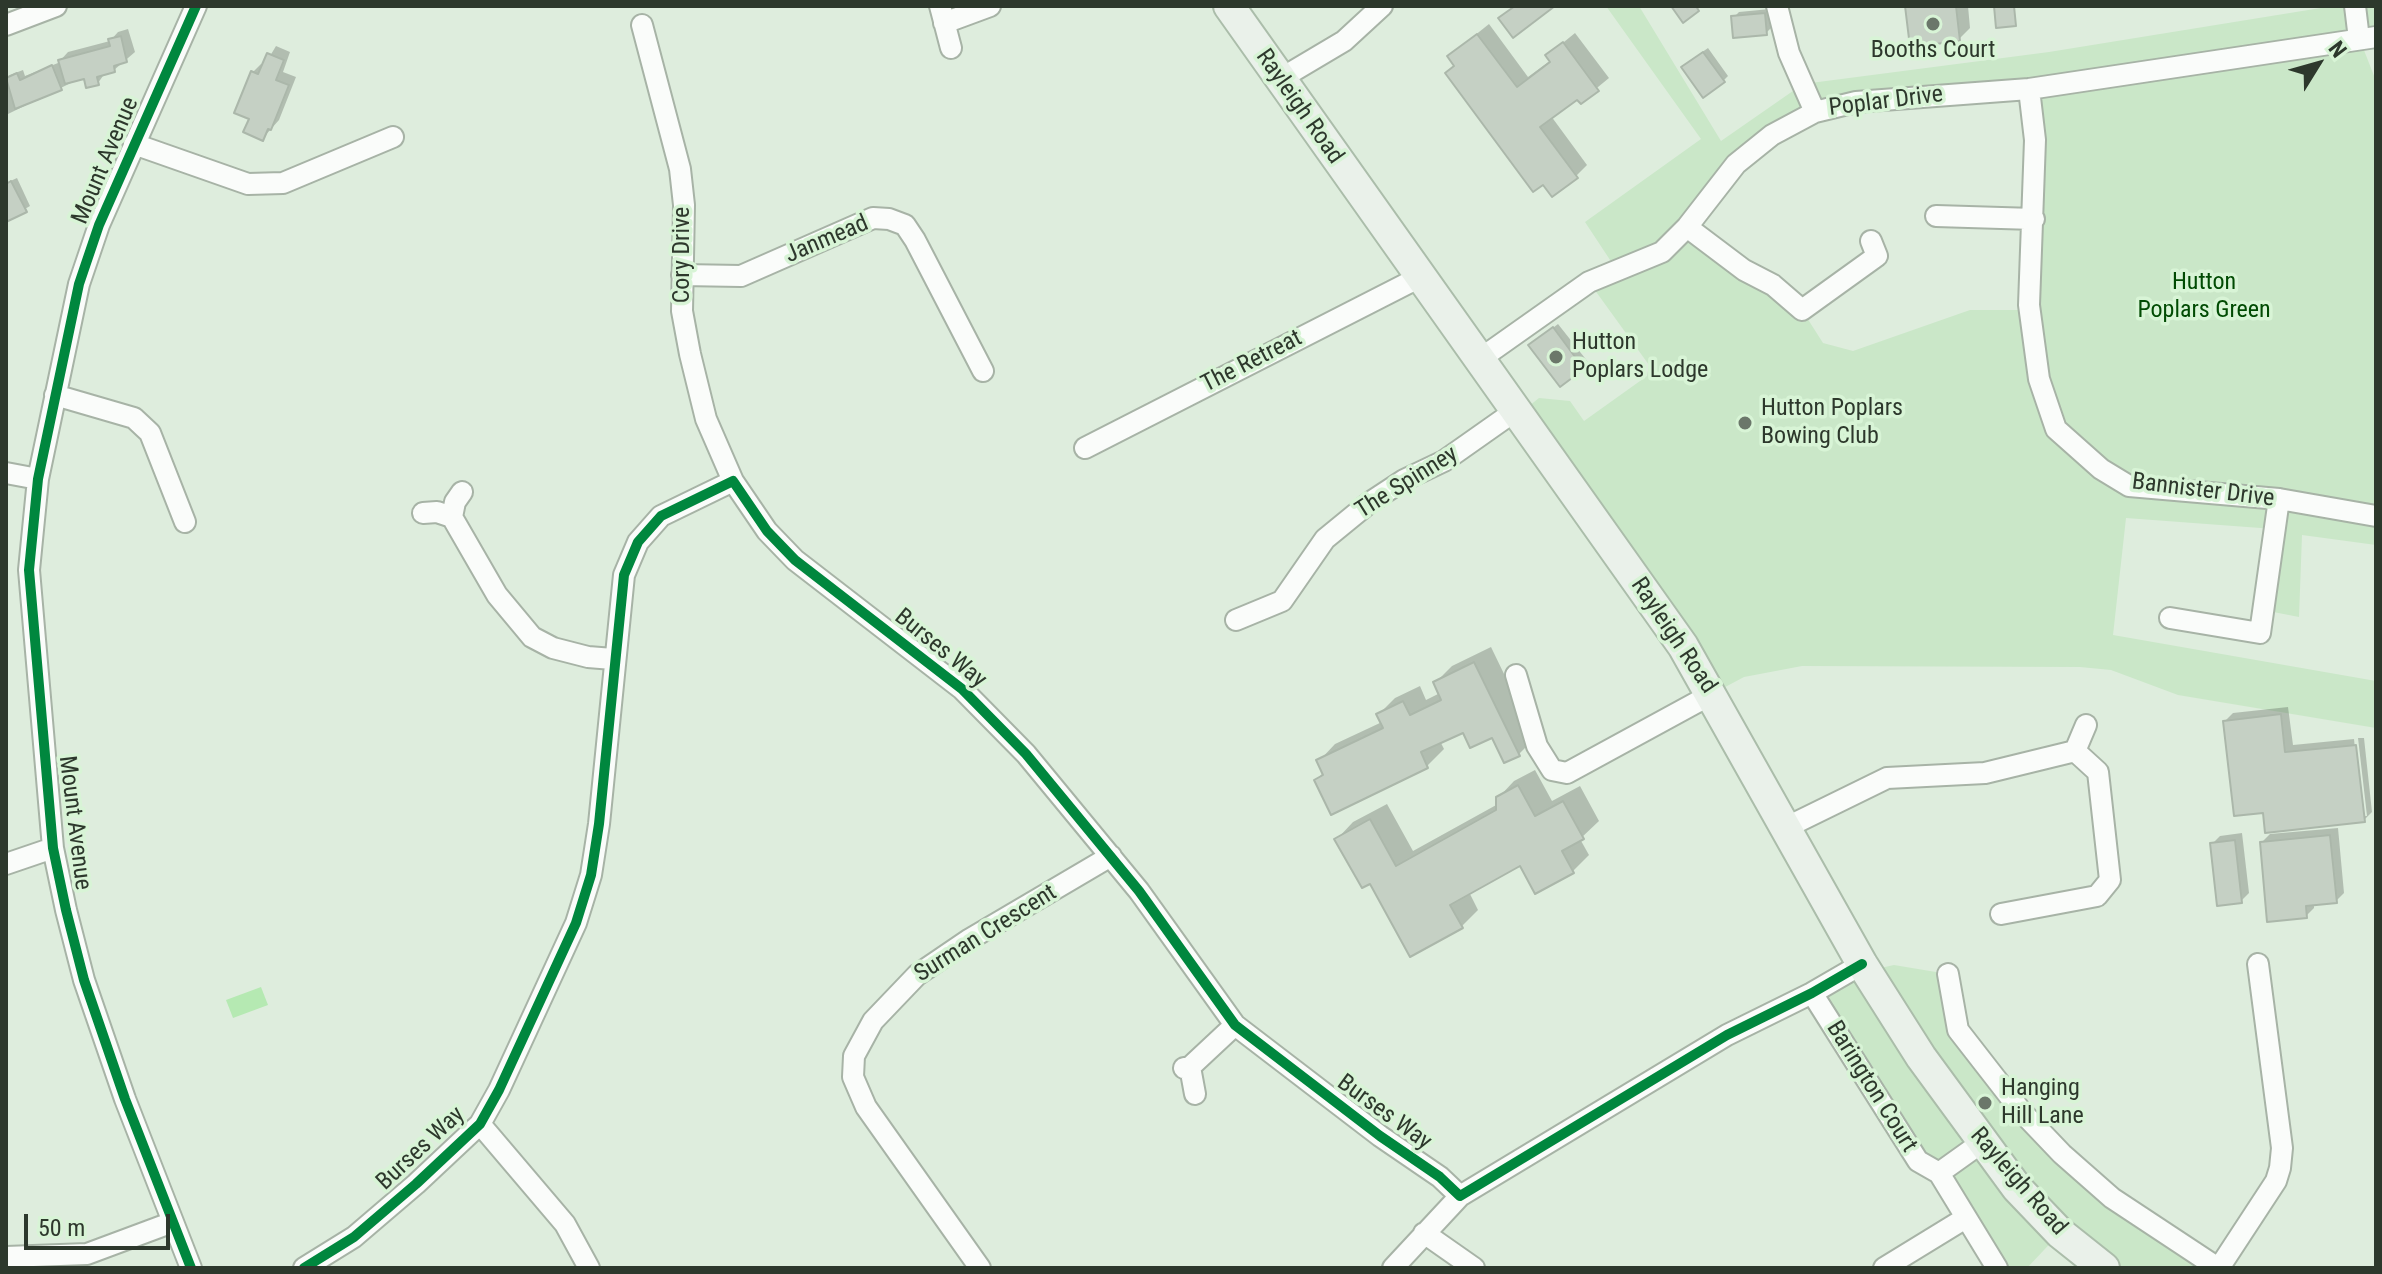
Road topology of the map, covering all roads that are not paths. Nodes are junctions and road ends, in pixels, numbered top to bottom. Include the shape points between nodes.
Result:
1 (196, 6) edge
2 (990, 6) edge
3 (1229, 6) edge
4 (1382, 6) edge
5 (1777, 6) edge
6 (2355, 6) edge
7 (52, 7) edge
8 (942, 14) edge
9 (6, 25) edge
10 (642, 25) dead end
11 (2368, 38) edge
12 (951, 48) dead end
13 (1280, 79) junction
14 (2029, 89) junction
15 (1815, 112) junction
16 (393, 137) dead end
17 (134, 144) junction
18 (1936, 216) dead end
19 (2034, 219) junction
20 (1687, 227) junction
21 (1871, 241) dead end
22 (682, 275) junction
23 (1420, 277) junction
24 (1480, 359) junction
25 (983, 371) dead end
26 (55, 395) junction
27 (1515, 411) junction
28 (1085, 448) dead end
29 (6, 473) edge
30 (38, 479) junction
31 (733, 481) junction
32 (462, 492) dead end
33 (2279, 499) junction
34 (423, 513) dead end
35 (2376, 516) edge
36 (452, 517) junction
37 (185, 522) dead end
38 (2170, 618) dead end
39 (1236, 620) dead end
40 (613, 659) junction
41 (1516, 675) dead end
42 (1712, 694) junction
43 (2086, 725) dead end
44 (2075, 751) junction
45 (1787, 827) junction
46 (53, 848) junction
47 (1111, 856) junction
48 (6, 864) edge
49 (2001, 914) dead end
50 (1862, 964) junction
51 (2258, 964) dead end
52 (1948, 974) dead end
53 (1812, 993) junction
54 (1235, 1025) junction
55 (1195, 1094) dead end
56 (480, 1124) junction
57 (1981, 1143) junction
58 (1939, 1173) junction
59 (1460, 1196) junction
60 (1964, 1219) junction
61 (173, 1222) junction
62 (1424, 1233) junction
63 (6, 1257) edge
64 (191, 1268) edge
65 (304, 1268) edge
66 (589, 1268) edge
67 (980, 1268) edge
68 (1393, 1268) edge
69 (1474, 1268) edge
70 (1884, 1268) edge
71 (1997, 1268) edge
72 (2104, 1268) edge
73 (2218, 1268) edge

1 - 17 street, Mount Avenue
2 - 8 street
3 - 13 main road, Rayleigh Road
4 - 13 street via 1344,41
5 - 15 street via 1789,53
6 - 11 street
7 - 9 street
8 - 12 street
10 - 22 street, Cory Drive via 680,169
11 - 14 street, Poplar Drive
13 - 23 main road, Rayleigh Road
14 - 15 street, Poplar Drive via 1856,102
14 - 19 street, Bannister Drive via 2035,140
15 - 20 street, Poplar Drive via 1772,135 1736,164
16 - 17 street via 283,183 248,184
17 - 26 street, Mount Avenue via 79,284
18 - 19 street
19 - 33 street, Bannister Drive via 2029,305 2039,379 2056,429 2129,486
20 - 21 street via 1802,310 1877,256
20 - 24 street, Poplar Drive via 1662,252 1589,282
22 - 25 street, Janmead via 741,276 873,218 889,219 905,225 915,240
22 - 31 street, Cory Drive via 682,311 698,387
23 - 24 main road, Rayleigh Road
23 - 28 street, The Retreat
24 - 27 main road, Rayleigh Road
26 - 30 street, Mount Avenue
26 - 37 street via 119,411 142,425 150,433
27 - 39 street, The Spinney via 1444,461 1369,503 1325,539 1282,601
27 - 42 main road, Rayleigh Road
29 - 30 street
30 - 46 street, Mount Avenue via 29,570
31 - 40 street, Burses Way via 661,516 638,542 624,575
31 - 47 street, Burses Way via 767,531 795,560 962,689 1026,754
32 - 36 street
33 - 35 street, Bannister Drive
33 - 38 street via 2260,633
34 - 36 street
36 - 40 street via 497,595 532,637 565,651
40 - 56 street, Burses Way via 591,875 530,1028
41 - 42 street via 1537,746 1552,770 1567,773
42 - 45 main road, Rayleigh Road
43 - 44 street
44 - 45 street via 1985,773 1887,778
44 - 49 street via 2098,772 2110,880 2097,896 2085,900
45 - 50 main road, Rayleigh Road
46 - 48 street
46 - 61 street, Mount Avenue via 84,980
47 - 54 street, Burses Way
47 - 67 street, Surman Crescent via 917,975 873,1021 854,1056 853,1077 866,1107
50 - 53 street
50 - 57 main road, Rayleigh Road
51 - 73 street via 2282,1148 2280,1168
52 - 73 street, Rayleigh Road via 1958,1030 2021,1111 2112,1198
53 - 58 street, Barington Court via 1918,1161
53 - 59 street via 1727,1035
54 - 55 street via 1187,1068
54 - 59 street, Burses Way
56 - 65 street, Burses Way via 354,1237
56 - 66 street via 565,1224
57 - 58 street, Barington Court
57 - 72 main road, Rayleigh Road via 2060,1233
58 - 60 street, Barington Court
59 - 62 street
60 - 70 street
60 - 71 street, Barington Court
61 - 63 street via 87,1254
61 - 64 street, Mount Avenue
62 - 68 street
62 - 69 street

